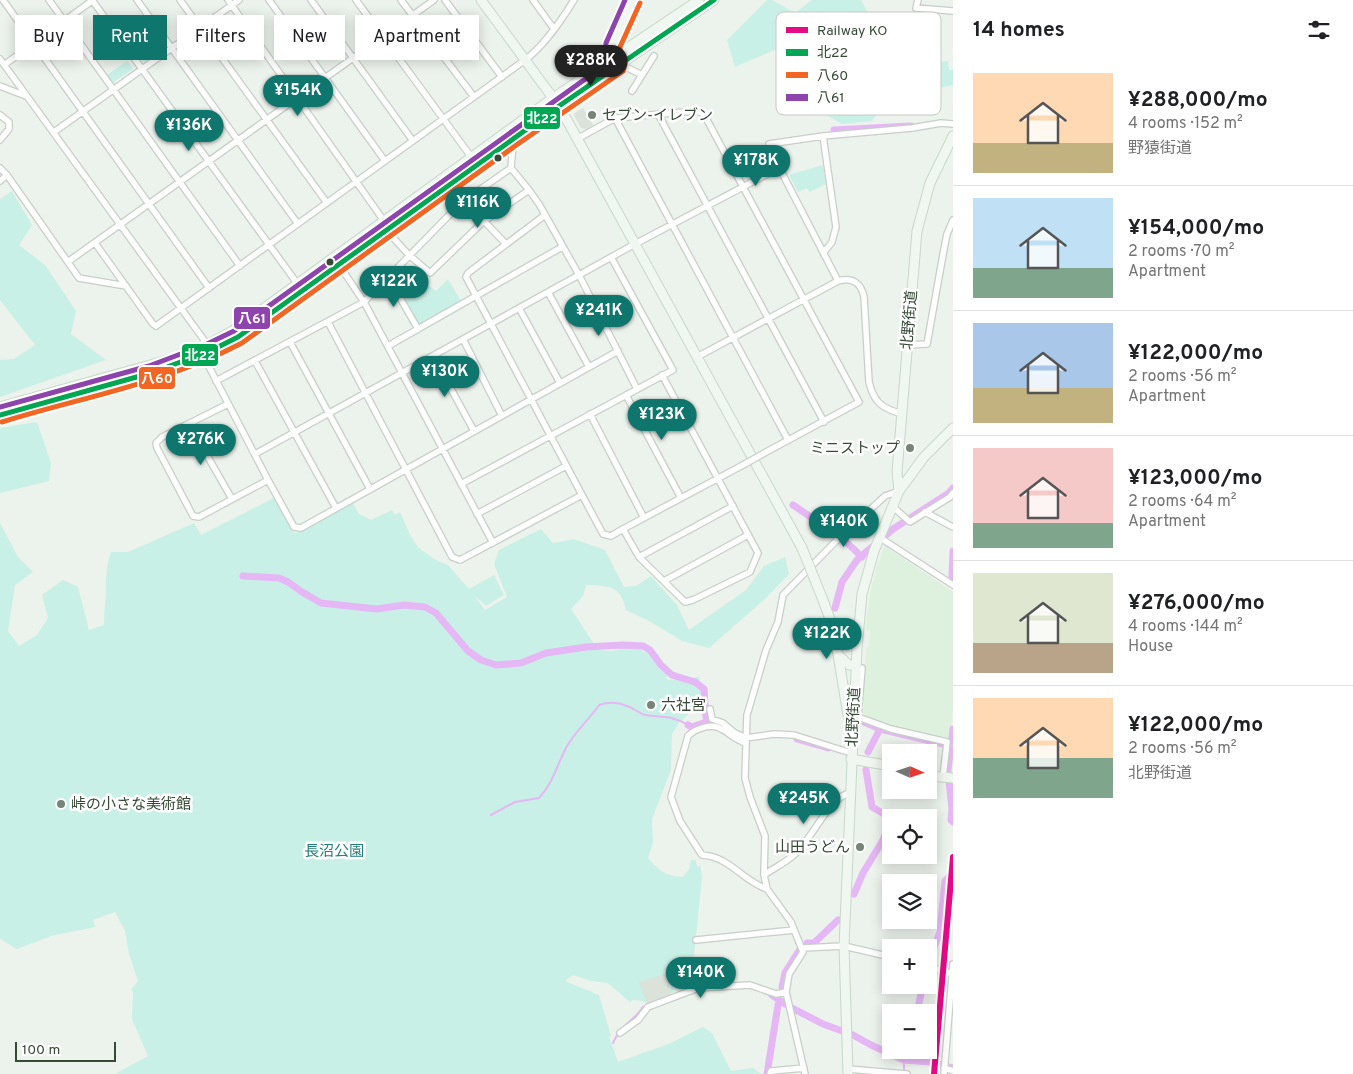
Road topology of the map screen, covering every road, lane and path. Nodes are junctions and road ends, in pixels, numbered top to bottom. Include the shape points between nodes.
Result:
1 (3, 0) edge
2 (49, 0) edge
3 (93, 0) edge
4 (137, 0) edge
5 (180, 0) edge
6 (239, 0) edge
7 (269, 0) edge
8 (311, 0) edge
9 (356, 0) edge
10 (400, 0) edge
11 (434, 0) edge
12 (445, 0) edge
13 (481, 0) edge
14 (533, 0) edge
15 (574, 0) edge
16 (633, 0) edge
17 (699, 0) edge
18 (714, 0) edge
19 (918, 0) edge
20 (229, 3) edge
21 (953, 11) edge
22 (60, 15) edge
23 (72, 15) edge
24 (191, 15) edge
25 (215, 15) edge
26 (367, 15) edge
27 (412, 15) joint
28 (15, 17) edge
29 (554, 29) junction
30 (177, 44) edge
31 (83, 47) edge
32 (171, 48) junction
33 (614, 56) junction
34 (654, 56) dead end
35 (15, 57) edge
36 (353, 58) junction
37 (0, 59) edge
38 (46, 60) edge
39 (223, 60) edge
40 (400, 60) edge
41 (446, 60) edge
42 (525, 60) junction
43 (621, 64) junction
44 (4, 65) junction
45 (142, 69) junction
46 (642, 75) junction
47 (502, 77) junction
48 (325, 78) junction
49 (0, 86) edge
50 (114, 90) junction
51 (632, 90) dead end
52 (28, 97) junction
53 (474, 97) junction
54 (297, 98) junction
55 (556, 102) junction
56 (83, 111) junction
57 (658, 114) junction
58 (0, 115) edge
59 (614, 118) junction
60 (444, 119) junction
61 (266, 120) junction
62 (953, 124) edge
63 (54, 132) junction
64 (823, 136) junction
65 (953, 136) edge
66 (578, 139) junction
67 (0, 140) edge
68 (238, 140) junction
69 (511, 140) junction
70 (413, 141) junction
71 (769, 144) dead end
72 (472, 158) junction
73 (385, 161) junction
74 (209, 162) junction
75 (0, 168) edge
76 (512, 168) junction
77 (7, 175) junction
78 (0, 181) edge
79 (180, 182) junction
80 (356, 182) junction
81 (744, 187) junction
82 (529, 190) junction
83 (462, 202) junction
84 (326, 203) junction
85 (149, 204) junction
86 (707, 206) junction
87 (545, 215) junction
88 (484, 221) junction
89 (120, 224) junction
90 (298, 224) junction
91 (952, 224) edge
92 (673, 225) junction
93 (385, 226) junction
94 (95, 243) junction
95 (506, 244) junction
96 (635, 244) junction
97 (269, 245) junction
98 (562, 247) junction
99 (824, 252) junction
100 (409, 255) junction
101 (611, 257) junction
102 (69, 261) junction
103 (339, 264) junction
104 (240, 266) junction
105 (579, 275) junction
106 (388, 277) junction
107 (838, 281) junction
108 (126, 286) junction
109 (210, 288) junction
110 (300, 288) junction
111 (548, 292) junction
112 (476, 296) junction
113 (804, 300) junction
114 (364, 302) junction
115 (181, 308) junction
116 (519, 308) junction
117 (768, 318) junction
118 (328, 322) junction
119 (491, 324) junction
120 (156, 326) junction
121 (418, 329) junction
122 (733, 338) junction
123 (463, 339) junction
124 (290, 342) junction
125 (388, 346) junction
126 (908, 346) junction
127 (205, 351) junction
128 (618, 351) junction
129 (433, 356) junction
130 (697, 357) junction
131 (255, 361) junction
132 (589, 367) junction
133 (402, 373) junction
134 (662, 375) junction
135 (216, 381) junction
136 (560, 383) junction
137 (637, 389) junction
138 (365, 393) junction
139 (626, 395) junction
140 (531, 399) junction
141 (228, 404) junction
142 (0, 407) edge
143 (329, 413) junction
144 (590, 414) junction
145 (902, 414) junction
146 (0, 415) edge
147 (502, 416) junction
148 (824, 422) junction
149 (189, 424) junction
150 (953, 428) edge
151 (474, 431) junction
152 (294, 432) junction
153 (550, 436) junction
154 (788, 440) junction
155 (442, 449) junction
156 (255, 454) junction
157 (566, 466) junction
158 (406, 469) junction
159 (718, 478) junction
160 (268, 480) junction
161 (461, 484) junction
162 (370, 489) junction
163 (899, 491) junction
164 (953, 493) edge
165 (582, 495) junction
166 (681, 498) junction
167 (232, 499) junction
168 (733, 506) junction
169 (892, 506) junction
170 (336, 508) junction
171 (925, 512) junction
172 (478, 514) junction
173 (644, 518) junction
174 (953, 527) edge
175 (623, 529) junction
176 (748, 535) junction
177 (879, 537) junction
178 (492, 543) junction
179 (639, 557) junction
180 (664, 581) junction
181 (953, 585) edge
182 (838, 655) junction
183 (859, 667) junction
184 (710, 709) dead end
185 (746, 740) junction
186 (851, 752) junction
187 (882, 763) edge
188 (938, 777) edge
189 (942, 778) junction
190 (953, 778) edge
191 (850, 792) junction
192 (764, 875) junction
193 (767, 889) junction
194 (794, 930) junction
195 (696, 940) dead end
196 (844, 946) junction
197 (802, 948) junction
198 (882, 955) edge
199 (953, 964) edge
200 (937, 969) edge
201 (953, 974) edge
202 (786, 992) junction
203 (620, 1033) dead end
204 (805, 1071) edge
205 (848, 1071) edge
206 (944, 1071) edge
207 (953, 1071) edge
208 (770, 1074) edge
209 (907, 1074) edge

1 - 28 street
2 - 22 street
3 - 23 street
3 - 45 street
4 - 32 street
5 - 24 street
6 - 20 street
7 - 48 street
8 - 36 street
9 - 26 street
10 - 27 street
11 - 27 street
12 - 47 street
13 - 42 main road
14 - 29 street
15 - 29 street
16 - 33 main road via 614,40
17 - 33 main road
18 - 43 main road
19 - 21 street via 916,8
20 - 25 street
20 - 54 street
29 - 42 street
30 - 32 street
31 - 50 street
32 - 45 street
32 - 68 street
33 - 43 main road
33 - 55 main road
34 - 46 street
35 - 44 street
36 - 48 street
36 - 70 street
37 - 44 street
38 - 56 street
39 - 61 street
40 - 60 street
41 - 53 street
42 - 47 street
42 - 55 main road
43 - 46 street
43 - 55 main road
44 - 52 street
45 - 50 street
45 - 74 street
46 - 51 street
47 - 53 street
48 - 54 street
48 - 73 street
49 - 52 street
50 - 56 street
50 - 79 street
52 - 63 street
53 - 60 street
54 - 61 street
54 - 80 street
55 - 66 main road
55 - 69 main road
55 - 72 main road
56 - 63 street
56 - 85 street
57 - 59 street
57 - 81 street via 702,113
57 - 86 street
58 - 67 street via 9,122 9,129
59 - 66 street
59 - 92 street
60 - 70 street
60 - 72 street
61 - 68 street
61 - 84 street
62 - 64 street
63 - 89 street
64 - 71 street
64 - 99 street via 836,226 835,236
65 - 126 main road, 北野街道 via 930,183 917,231
66 - 96 main road
68 - 74 street
68 - 90 street
69 - 76 street
69 - 93 main road
70 - 73 street
72 - 93 main road
73 - 80 street
74 - 79 street
74 - 97 street
75 - 77 street
76 - 82 street
76 - 83 street
77 - 78 street
77 - 102 street
79 - 85 street
79 - 104 street
80 - 84 street
80 - 93 street
81 - 86 street
81 - 99 street via 775,170 782,171
81 - 113 street
82 - 87 street
82 - 88 street
83 - 88 street
83 - 100 street
84 - 90 street
85 - 89 street
85 - 109 street
86 - 92 street
86 - 117 street
87 - 95 street
87 - 98 street
88 - 95 street
88 - 100 street via 430,273
89 - 94 street
89 - 115 street
90 - 97 street
91 - 126 street via 944,249 927,344
92 - 96 street
92 - 122 street
93 - 100 street
93 - 103 main road
93 - 110 main road
94 - 102 street
94 - 108 street
94 - 120 street
95 - 112 street via 468,273 466,277
96 - 101 street
96 - 130 main road
97 - 104 street
97 - 110 street
98 - 105 street
98 - 112 street
99 - 107 street
100 - 106 street
101 - 105 street
101 - 134 street via 673,370
102 - 108 street via 80,278
103 - 110 main road
103 - 114 street
104 - 109 street
105 - 111 street
105 - 128 street
106 - 114 street
106 - 121 street
107 - 113 street
107 - 145 street via 849,279 862,289 872,393 886,409
108 - 120 street
109 - 115 street
110 - 127 main road
111 - 116 street
111 - 132 street
112 - 119 street
112 - 121 street
113 - 117 street
113 - 148 street via 859,402
114 - 118 street
114 - 125 street
115 - 120 street
115 - 127 street via 204,340
116 - 119 street
116 - 136 street
117 - 122 street
117 - 148 street
118 - 124 street
118 - 138 street
119 - 123 street
119 - 140 street
121 - 125 street
122 - 130 street
122 - 154 street
123 - 129 street
123 - 147 street
124 - 131 street
124 - 143 street
125 - 133 street
126 - 145 main road, 北野街道
127 - 135 street
127 - 142 main road
127 - 146 main road via 168,369
128 - 132 street
128 - 137 street
129 - 133 street
129 - 151 street
130 - 182 main road, bridge via 802,548 831,622
131 - 135 street
131 - 152 street
132 - 136 street
133 - 138 street
133 - 155 street
134 - 137 street
134 - 159 street
135 - 141 street
136 - 140 street
137 - 139 street
138 - 143 street
138 - 158 street
139 - 144 street
139 - 166 street
140 - 147 street
140 - 153 street
141 - 149 street
141 - 156 street
143 - 152 street
143 - 162 street
144 - 153 street
144 - 173 street
145 - 163 main road, 北野街道 via 897,472
147 - 151 street
148 - 154 street
149 - 167 street
149 - 167 street via 156,443 193,516 199,517
150 - 163 main road via 919,463
151 - 155 street
152 - 156 street
152 - 170 street
153 - 157 street
153 - 161 street
154 - 159 street, bridge
155 - 158 street
155 - 161 street
156 - 160 street
157 - 165 street
157 - 172 street
158 - 162 street
158 - 178 street via 452,557 460,560
159 - 166 street
159 - 168 street
160 - 167 street
160 - 170 street via 294,527 301,528
161 - 172 street
162 - 170 street
163 - 169 main road, 北野街道
163 - 185 street via 886,496 783,595 778,622 747,714
164 - 171 street
165 - 175 street via 603,534 610,536
165 - 178 street
166 - 173 street
168 - 176 street
168 - 179 street
169 - 171 street via 910,522
169 - 177 main road, 北野街道
171 - 174 street
172 - 178 street
173 - 175 street
175 - 179 street
176 - 180 street
176 - 180 street via 758,553 750,572 685,602
177 - 181 street
177 - 183 main road, 北野街道 via 862,594
179 - 180 street
182 - 183 main road via 848,665
182 - 186 main road
183 - 186 main road, 北野街道
183 - 189 street via 858,717 891,729 947,742
184 - 185 street via 712,720 724,723
185 - 186 street via 774,734 794,736
185 - 192 street via 745,778 765,836
185 - 193 street via 738,741 711,724 692,731 671,797 680,821 702,855 721,859 756,886
186 - 187 main road
186 - 191 main road, 北野街道
188 - 189 main road
189 - 190 main road
191 - 192 street via 828,811 797,853
191 - 196 main road, 北野街道
192 - 193 street
193 - 194 street
194 - 195 street
194 - 197 street
196 - 197 street
196 - 198 street
196 - 205 main road, 北野街道
197 - 202 street via 789,974
199 - 201 street
200 - 201 street
201 - 206 street
202 - 203 street via 776,994 750,985 698,988 648,1007 638,1020
202 - 204 street
204 - 208 street via 771,1070
205 - 209 street
206 - 207 street

